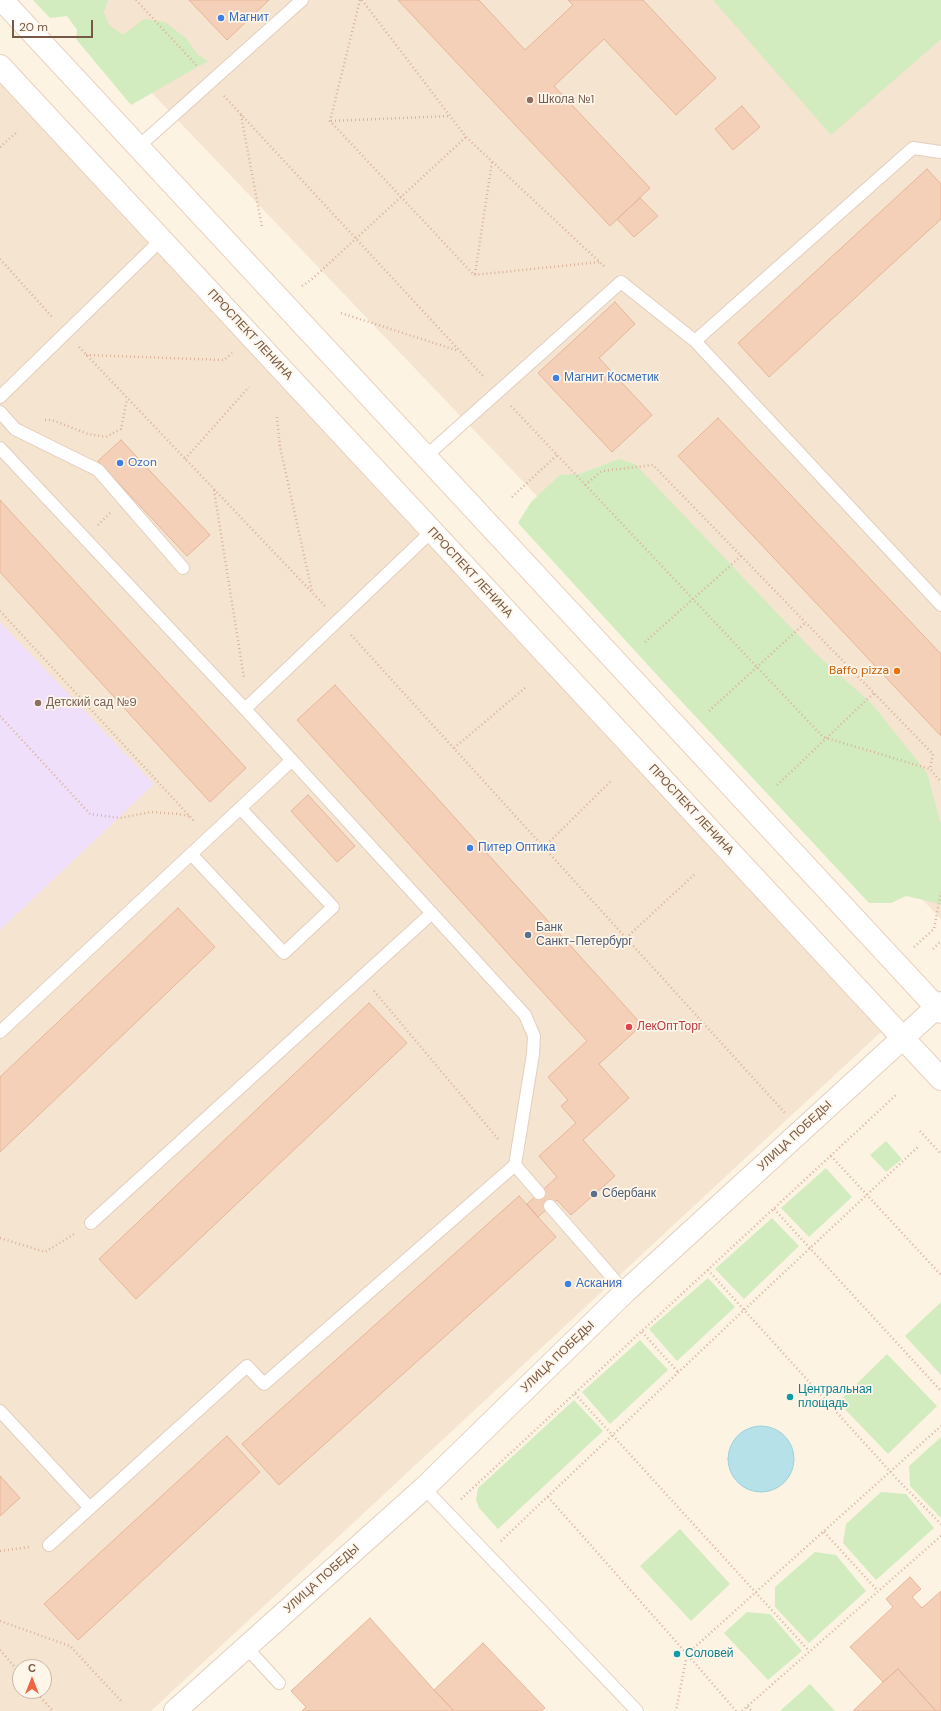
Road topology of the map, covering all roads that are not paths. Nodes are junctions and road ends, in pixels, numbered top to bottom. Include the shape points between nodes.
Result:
1 (2, 0) edge
2 (302, 0) edge
3 (0, 66) edge
4 (138, 147) junction
5 (941, 152) edge
6 (161, 240) junction
7 (695, 341) junction
8 (0, 397) edge
9 (3, 415) edge
10 (0, 448) edge
11 (425, 457) junction
12 (432, 531) junction
13 (183, 568) dead end
14 (941, 605) edge
15 (245, 709) junction
16 (292, 760) junction
17 (240, 808) junction
18 (191, 854) junction
19 (432, 913) junction
20 (939, 1008) edge
21 (0, 1032) edge
22 (903, 1038) junction
23 (941, 1079) edge
24 (515, 1162) junction
25 (539, 1193) dead end
26 (550, 1206) dead end
27 (91, 1223) road end
28 (625, 1292) junction
29 (0, 1411) edge
30 (424, 1488) junction
31 (90, 1508) junction
32 (49, 1545) road end
33 (246, 1647) junction
34 (279, 1683) dead end
35 (175, 1711) edge
36 (638, 1711) edge

1 - 4 main road
2 - 4 lane
3 - 6 main road, ПРОСПЕКТ ЛЕНИНА
4 - 11 main road
5 - 7 lane via 913,148
6 - 8 lane
6 - 12 main road, ПРОСПЕКТ ЛЕНИНА
7 - 11 lane via 622,282
7 - 14 lane
9 - 13 lane via 15,429 98,470
10 - 15 lane
11 - 20 main road
12 - 15 lane
12 - 22 main road, ПРОСПЕКТ ЛЕНИНА
15 - 16 lane
16 - 17 lane
16 - 19 lane
17 - 18 lane
17 - 18 lane via 333,907 284,952
18 - 21 lane
19 - 24 lane via 526,1015 534,1036
19 - 27 lane
20 - 22 main road, УЛИЦА ПОБЕДЫ
22 - 23 main road, ПРОСПЕКТ ЛЕНИНА
22 - 28 main road, УЛИЦА ПОБЕДЫ
24 - 25 lane
24 - 31 lane via 264,1384 247,1366
26 - 28 lane
28 - 30 main road, УЛИЦА ПОБЕДЫ
29 - 31 lane
30 - 33 main road, УЛИЦА ПОБЕДЫ
30 - 36 lane
31 - 32 lane
33 - 34 lane
33 - 35 main road, УЛИЦА ПОБЕДЫ

